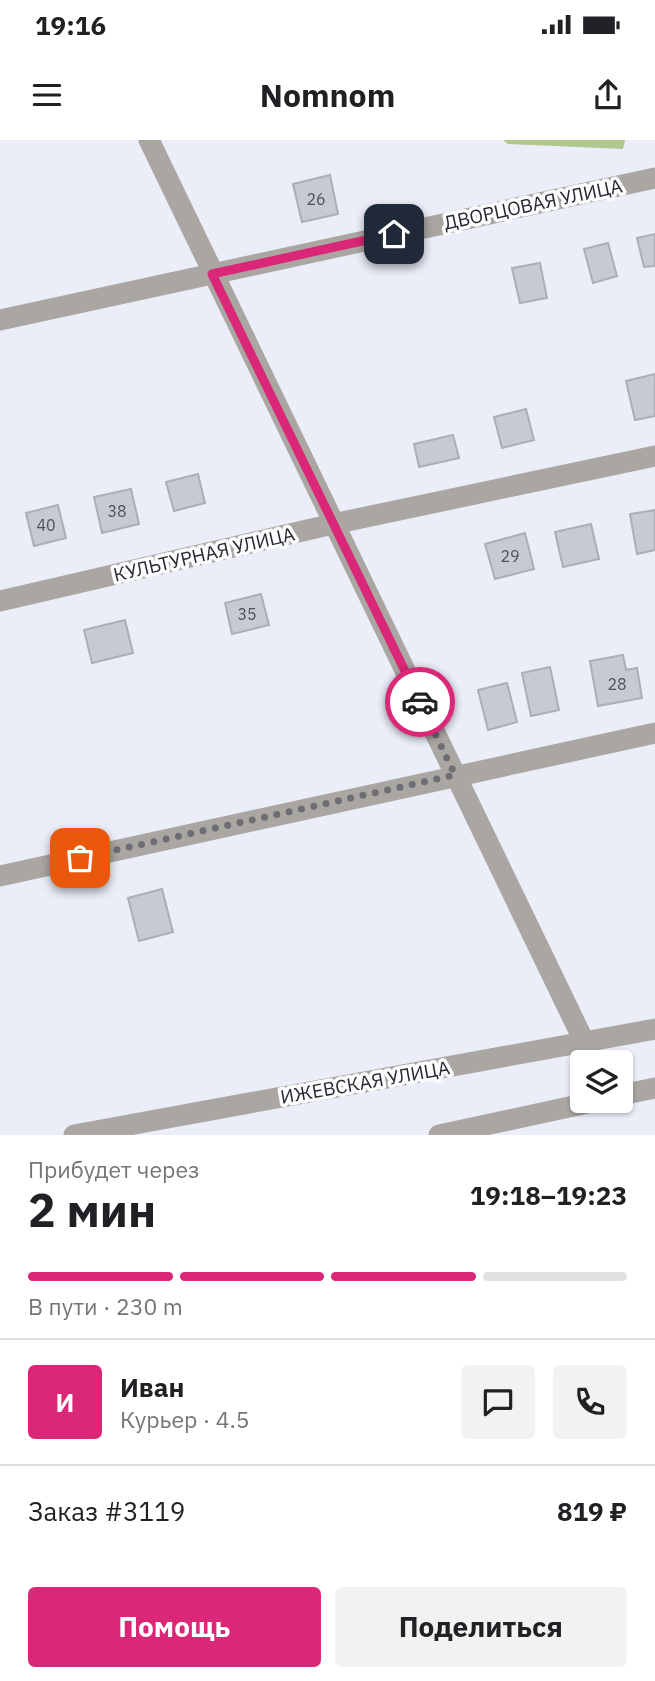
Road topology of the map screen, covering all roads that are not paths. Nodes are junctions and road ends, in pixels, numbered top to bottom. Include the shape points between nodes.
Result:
1 (149, 140) edge
2 (655, 178) edge
3 (212, 274) junction
4 (0, 320) edge
5 (655, 456) edge
6 (333, 524) junction
7 (0, 601) edge
8 (655, 733) edge
9 (455, 775) junction
10 (0, 876) edge
11 (655, 1028) edge
12 (584, 1043) junction
13 (588, 1050) edge
14 (655, 1088) edge
15 (633, 1093) edge
16 (570, 1107) edge
17 (74, 1135) edge
18 (439, 1135) edge

1 - 3 street
2 - 3 street, ДВОРЦОВАЯ УЛИЦА
3 - 4 street, ДВОРЦОВАЯ УЛИЦА
3 - 6 street
5 - 6 street, КУЛЬТУРНАЯ УЛИЦА
6 - 7 street, КУЛЬТУРНАЯ УЛИЦА
6 - 9 street
8 - 9 street
9 - 10 street
9 - 12 street
11 - 12 street, ИЖЕВСКАЯ УЛИЦА
12 - 13 street
12 - 17 street, ИЖЕВСКАЯ УЛИЦА
14 - 15 street
16 - 18 street

